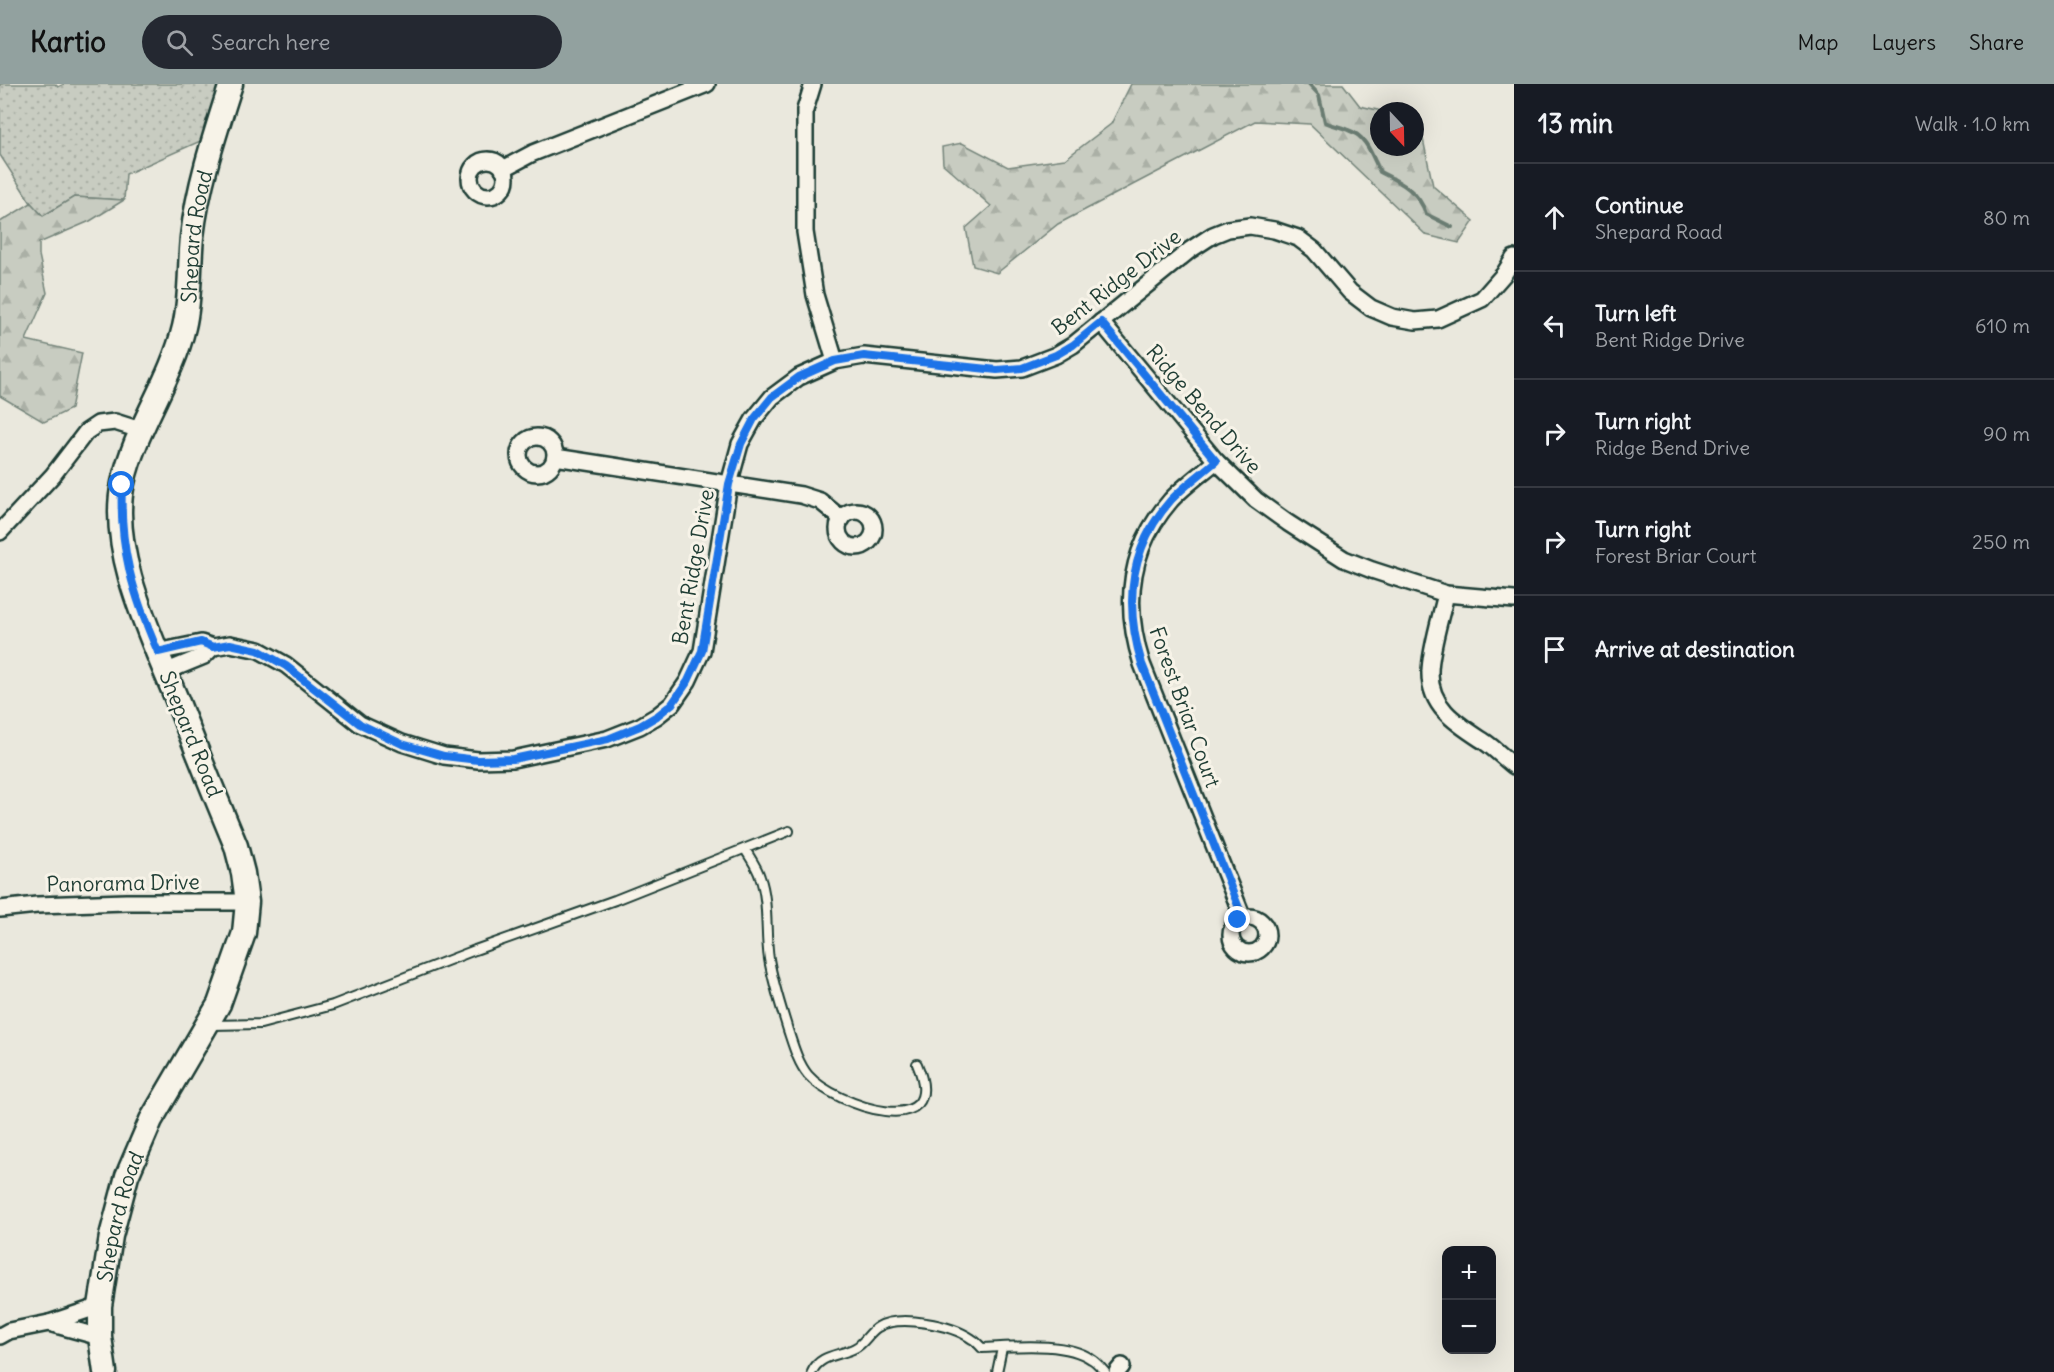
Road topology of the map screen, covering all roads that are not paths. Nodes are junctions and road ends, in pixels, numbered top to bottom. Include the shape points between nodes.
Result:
1 (231, 84) edge
2 (707, 84) edge
3 (813, 84) edge
4 (503, 169) dead end
5 (1514, 258) edge
6 (1101, 322) junction
7 (835, 361) junction
8 (140, 430) junction
9 (555, 458) dead end
10 (1216, 461) junction
11 (729, 484) junction
12 (843, 519) dead end
13 (0, 532) edge
14 (1446, 594) junction
15 (1514, 600) edge
16 (213, 647) junction
17 (161, 662) junction
18 (1514, 766) edge
19 (789, 831) dead end
20 (745, 849) junction
21 (247, 902) junction
22 (0, 909) edge
23 (1243, 918) dead end
24 (207, 1025) junction
25 (917, 1064) dead end
26 (100, 1306) junction
27 (50, 1323) junction
28 (0, 1335) edge
29 (100, 1337) junction
30 (1002, 1348) junction
31 (105, 1372) edge
32 (812, 1372) edge
33 (997, 1372) edge
34 (1105, 1372) edge

1 - 8 street, Shepard Road via 199,192 184,328 158,397
2 - 4 street via 533,153
3 - 7 street via 805,110 805,232 815,295
5 - 6 street, Bent Ridge Drive via 1482,299 1438,320 1414,321 1371,308 1298,238 1250,226 1228,229 1190,250
6 - 7 street, Bent Ridge Drive via 1056,355 1022,368 987,369 864,356
6 - 10 street, Ridge Bend Drive
7 - 11 street, Bent Ridge Drive via 799,377 772,397 741,444
8 - 13 street via 115,422 98,424 86,432 53,475
8 - 17 street, Shepard Road via 122,485 121,524 133,591
9 - 11 street
10 - 14 street, Ridge Bend Drive via 1256,500 1344,559
10 - 23 street, Forest Briar Court via 1172,499 1154,522 1135,568 1131,616 1142,664
11 - 12 street via 801,495 819,501
11 - 16 street, Bent Ridge Drive via 702,651 688,681 672,704 657,716 608,739 513,759 444,756 402,744 360,724 286,666 258,650 230,644
14 - 15 street, Ridge Bend Drive
14 - 18 street via 1430,671 1440,708
16 - 17 street via 204,656
16 - 17 street, Bent Ridge Drive via 201,642
17 - 21 street, Shepard Road via 236,846
19 - 20 lane
20 - 24 lane via 333,1005 261,1024
20 - 25 lane via 761,879 770,962 779,1002 794,1050 808,1075 841,1098 902,1113 918,1106 924,1095
21 - 22 street, Panorama Drive via 126,902
21 - 24 street, Shepard Road via 244,933 219,1004
24 - 26 street, Shepard Road via 151,1120 127,1176 111,1236
26 - 27 street
26 - 29 street, Shepard Road
27 - 28 street
27 - 29 street
29 - 31 street, Shepard Road
30 - 32 lane via 982,1348 971,1338 921,1322 887,1323 857,1348 824,1359
30 - 33 lane
30 - 34 lane via 1073,1351 1091,1358

